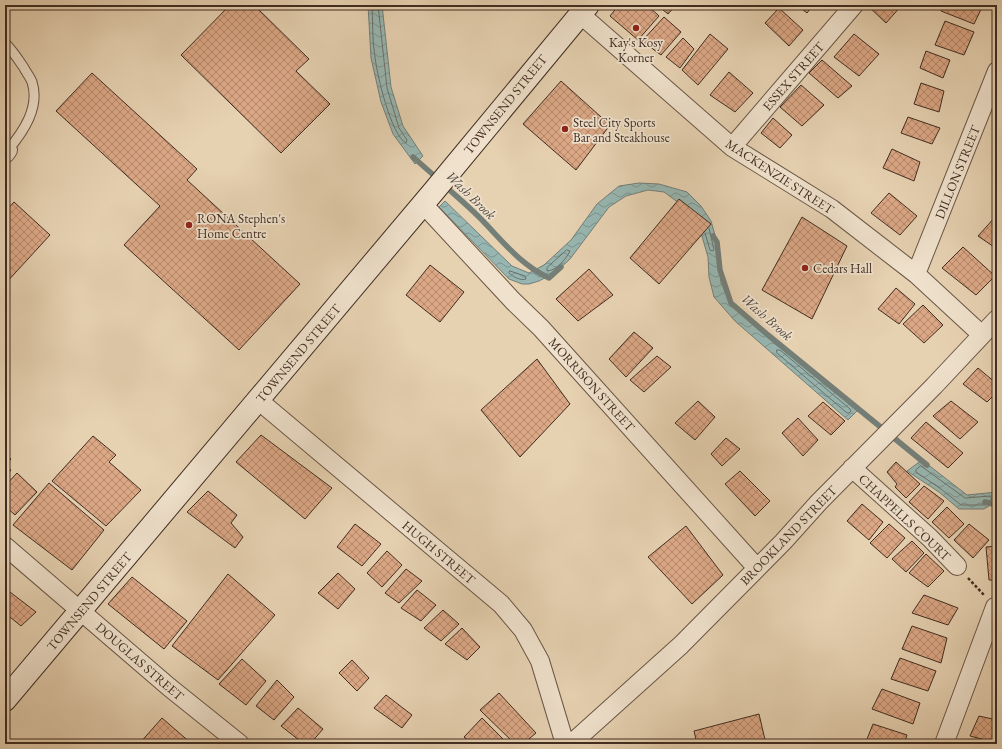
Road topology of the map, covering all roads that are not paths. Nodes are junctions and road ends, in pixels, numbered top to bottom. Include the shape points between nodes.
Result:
1 (854, 5) edge
2 (584, 10) edge
3 (5, 43) edge
4 (997, 71) edge
5 (732, 147) junction
6 (7, 152) edge
7 (429, 198) junction
8 (916, 274) junction
9 (997, 319) edge
10 (982, 335) junction
11 (258, 400) junction
12 (852, 468) junction
13 (5, 546) edge
14 (957, 566) road end
15 (757, 568) junction
16 (996, 607) edge
17 (81, 610) junction
18 (5, 700) edge
19 (240, 744) edge
20 (565, 744) edge
21 (571, 744) edge
22 (944, 744) edge

1 - 5 street, ESSEX STREET
2 - 5 street, MACKENZIE STREET
2 - 7 main road, TOWNSEND STREET
3 - 6 lane via 14,52 31,81 34,94 31,114 21,135
4 - 8 street, DILLON STREET
5 - 8 street, MACKENZIE STREET via 832,209
7 - 11 main road, TOWNSEND STREET
7 - 15 street, MORRISON STREET via 512,301 541,328
8 - 10 street, MACKENZIE STREET
9 - 10 street, BROOKLAND STREET
10 - 12 street, BROOKLAND STREET
11 - 17 main road, TOWNSEND STREET
11 - 20 street, HUGH STREET via 501,604 523,630 540,661
12 - 14 street, CHAPPELLS COURT via 930,538
12 - 15 street, BROOKLAND STREET
13 - 17 street, DOUGLAS STREET
15 - 21 street, BROOKLAND STREET via 681,645
16 - 22 street
17 - 18 main road, TOWNSEND STREET
17 - 19 street, DOUGLAS STREET via 169,687

